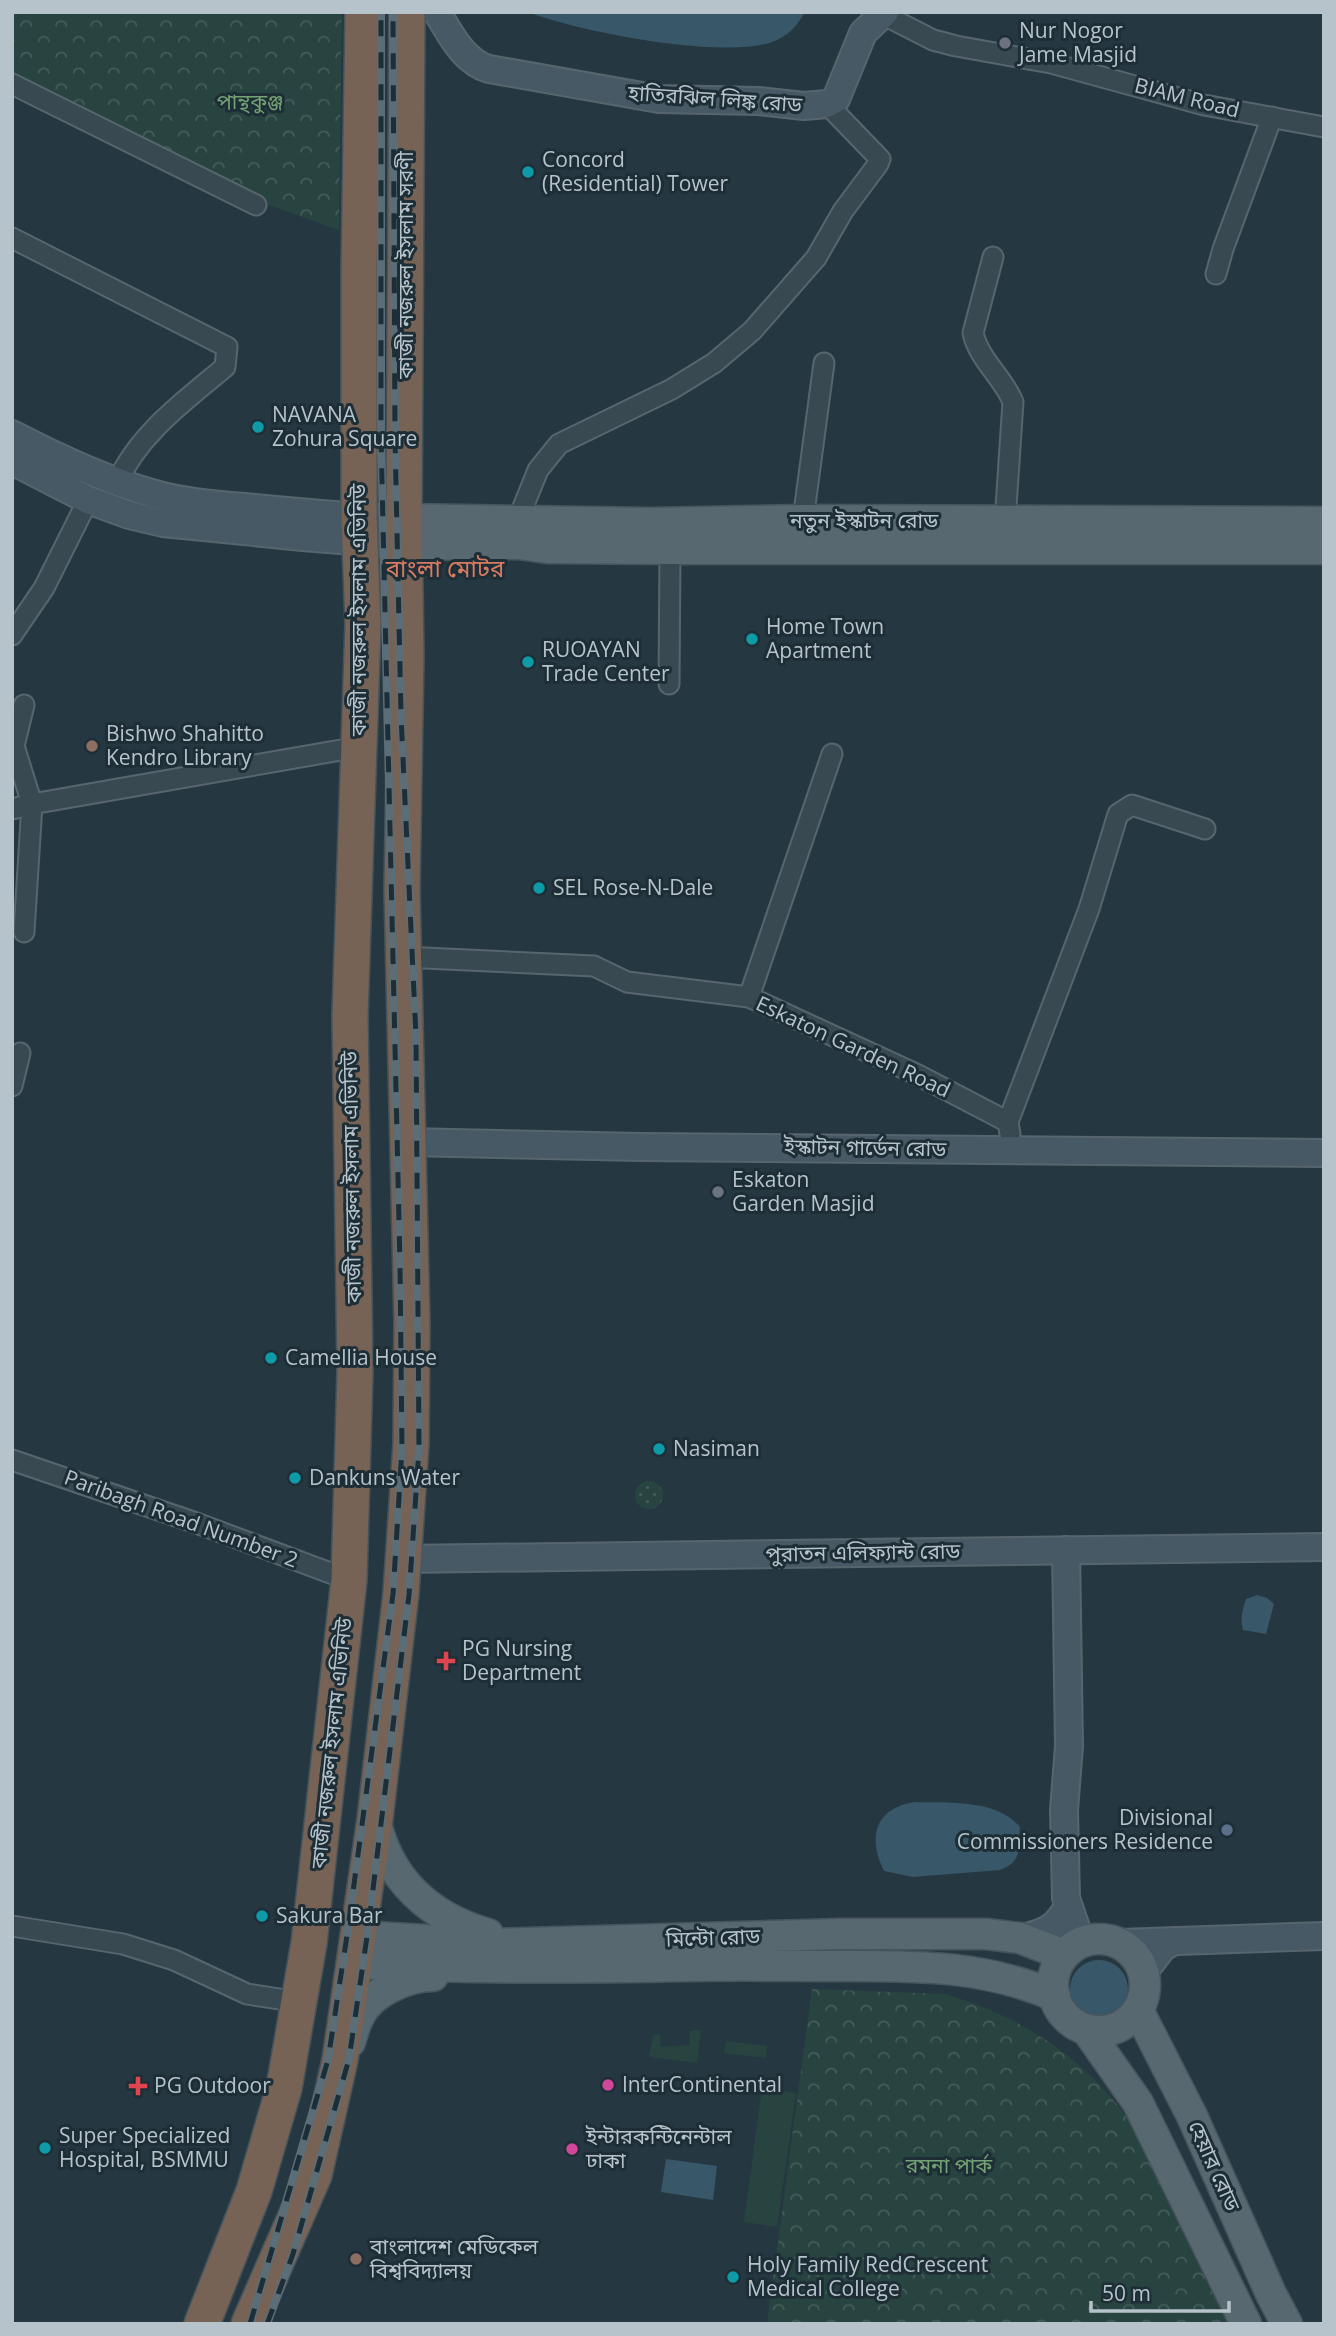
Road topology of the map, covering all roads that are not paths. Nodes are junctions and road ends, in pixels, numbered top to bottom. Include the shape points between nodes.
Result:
1 (363, 12) edge
2 (407, 12) edge
3 (437, 12) edge
4 (891, 13) edge
5 (12, 85) edge
6 (827, 104) junction
7 (1272, 117) junction
8 (1324, 127) edge
9 (256, 205) dead end
10 (12, 238) edge
11 (993, 257) dead end
12 (1216, 275) dead end
13 (824, 363) dead end
14 (12, 434) edge
15 (12, 461) edge
16 (117, 482) junction
17 (88, 500) junction
18 (803, 520) junction
19 (517, 522) junction
20 (1005, 522) junction
21 (1324, 522) edge
22 (359, 530) junction
23 (419, 532) junction
24 (908, 535) junction
25 (547, 548) junction
26 (670, 549) junction
27 (1324, 550) edge
28 (12, 635) edge
29 (407, 655) junction
30 (669, 684) dead end
31 (24, 705) dead end
32 (358, 747) junction
33 (832, 754) dead end
34 (32, 804) junction
35 (12, 809) edge
36 (1205, 830) dead end
37 (24, 932) dead end
38 (403, 957) junction
39 (749, 998) junction
40 (20, 1053) dead end
41 (12, 1086) edge
42 (1008, 1122) junction
43 (407, 1142) junction
44 (1013, 1150) junction
45 (1324, 1153) edge
46 (12, 1460) edge
47 (1324, 1548) edge
48 (1066, 1550) junction
49 (403, 1559) junction
50 (349, 1580) junction
51 (375, 1819) junction
52 (1068, 1906) junction
53 (12, 1926) edge
54 (1324, 1937) edge
55 (1020, 1938) junction
56 (1174, 1941) junction
57 (309, 1943) junction
58 (1120, 1944) junction
59 (1073, 1949) junction
60 (357, 1950) junction
61 (526, 1956) junction
62 (1144, 1972) junction
63 (1055, 1996) junction
64 (299, 2002) junction
65 (1138, 2010) junction
66 (1086, 2029) junction
67 (340, 2060) junction
68 (202, 2324) edge
69 (249, 2324) edge
70 (1246, 2324) edge
71 (1287, 2324) edge

1 - 22 highway, কাজী নজরুল ইসলাম এভিনিউ
2 - 23 highway, কাজী নজরুল ইসলাম সরণী
3 - 6 main road, হাতিরঝিল লিঙ্ক রোড via 469,58 489,69 659,99
4 - 6 main road, হাতিরঝিল লিঙ্ক রোড via 863,33 841,91
4 - 7 street, BIAM Road via 933,40 1051,63 1204,105
5 - 9 street
6 - 19 street via 880,159 816,258 752,331 714,363 559,444 538,470
7 - 8 street, BIAM Road
7 - 12 street
10 - 16 street via 227,347 225,367 162,422 125,464
11 - 20 street via 973,333 1013,402
13 - 18 street
14 - 16 main road
15 - 17 main road
16 - 22 main road via 158,495
17 - 22 main road via 163,523
17 - 28 street via 44,588
18 - 19 main road, নতুন ইস্কাটন রোড
18 - 24 main road, নতুন ইস্কাটন রোড
19 - 23 main road, নতুন ইস্কাটন রোড
20 - 21 main road, নতুন ইস্কাটন রোড
20 - 24 main road, নতুন ইস্কাটন রোড
22 - 23 main road
22 - 32 highway, কাজী নজরুল ইসলাম এভিনিউ via 363,624
23 - 25 main road, নতুন ইস্কাটন রোড
23 - 29 highway
24 - 26 main road, নতুন ইস্কাটন রোড
24 - 27 main road, নতুন ইস্কাটন রোড
25 - 26 main road, নতুন ইস্কাটন রোড
25 - 29 main road via 433,557 413,577 414,629
26 - 30 street
29 - 38 highway
31 - 34 street via 14,746
32 - 34 street
32 - 50 highway, কাজী নজরুল ইসলাম এভিনিউ via 350,1015 355,1372
33 - 39 street
34 - 35 street
34 - 37 street
36 - 42 street via 1132,805 1118,814 1089,909
38 - 39 street, Eskaton Garden Road via 594,966 627,982
38 - 43 highway
39 - 42 street, Eskaton Garden Road via 918,1075
40 - 41 street
42 - 44 street
43 - 44 main road, ইস্কাটন গার্ডেন রোড
43 - 49 highway via 411,1444
44 - 45 main road, ইস্কাটন গার্ডেন রোড
46 - 50 street, Paribagh Road Number 2
47 - 48 main road, পুরাতন এলিফ্যান্ট রোড
48 - 49 main road, পুরাতন এলিফ্যান্ট রোড
48 - 52 main road via 1069,1746 1063,1810
49 - 51 highway
50 - 57 highway, কাজী নজরুল ইসলাম এভিনিউ
51 - 60 highway
51 - 61 main road via 383,1850 400,1876 433,1910
52 - 55 main road via 1053,1928
52 - 59 main road
53 - 64 street via 124,1944 174,1960 247,1994
54 - 56 main road
55 - 59 main road, মিন্টো রোড
55 - 61 main road, মিন্টো রোড via 839,1934
56 - 58 main road
56 - 62 main road via 1163,1947
57 - 60 highway
57 - 64 highway, কাজী নজরুল ইসলাম এভিনিউ
58 - 59 main road via 1101,1938
58 - 62 main road via 1131,1951
59 - 63 main road via 1056,1968
60 - 61 main road, মিন্টো রোড via 494,1944
60 - 67 highway
61 - 63 main road, মিন্টো রোড via 743,1965 933,1966 984,1973
61 - 67 main road via 513,1976 427,1976 397,1985 360,2013
62 - 65 main road via 1146,1985
63 - 66 main road via 1066,2016
64 - 68 highway, কাজী নজরুল ইসলাম এভিনিউ via 269,2143
65 - 66 main road via 1115,2028
65 - 71 main road, হেয়ার রোড
66 - 70 main road via 1138,2103
67 - 69 highway via 314,2175

